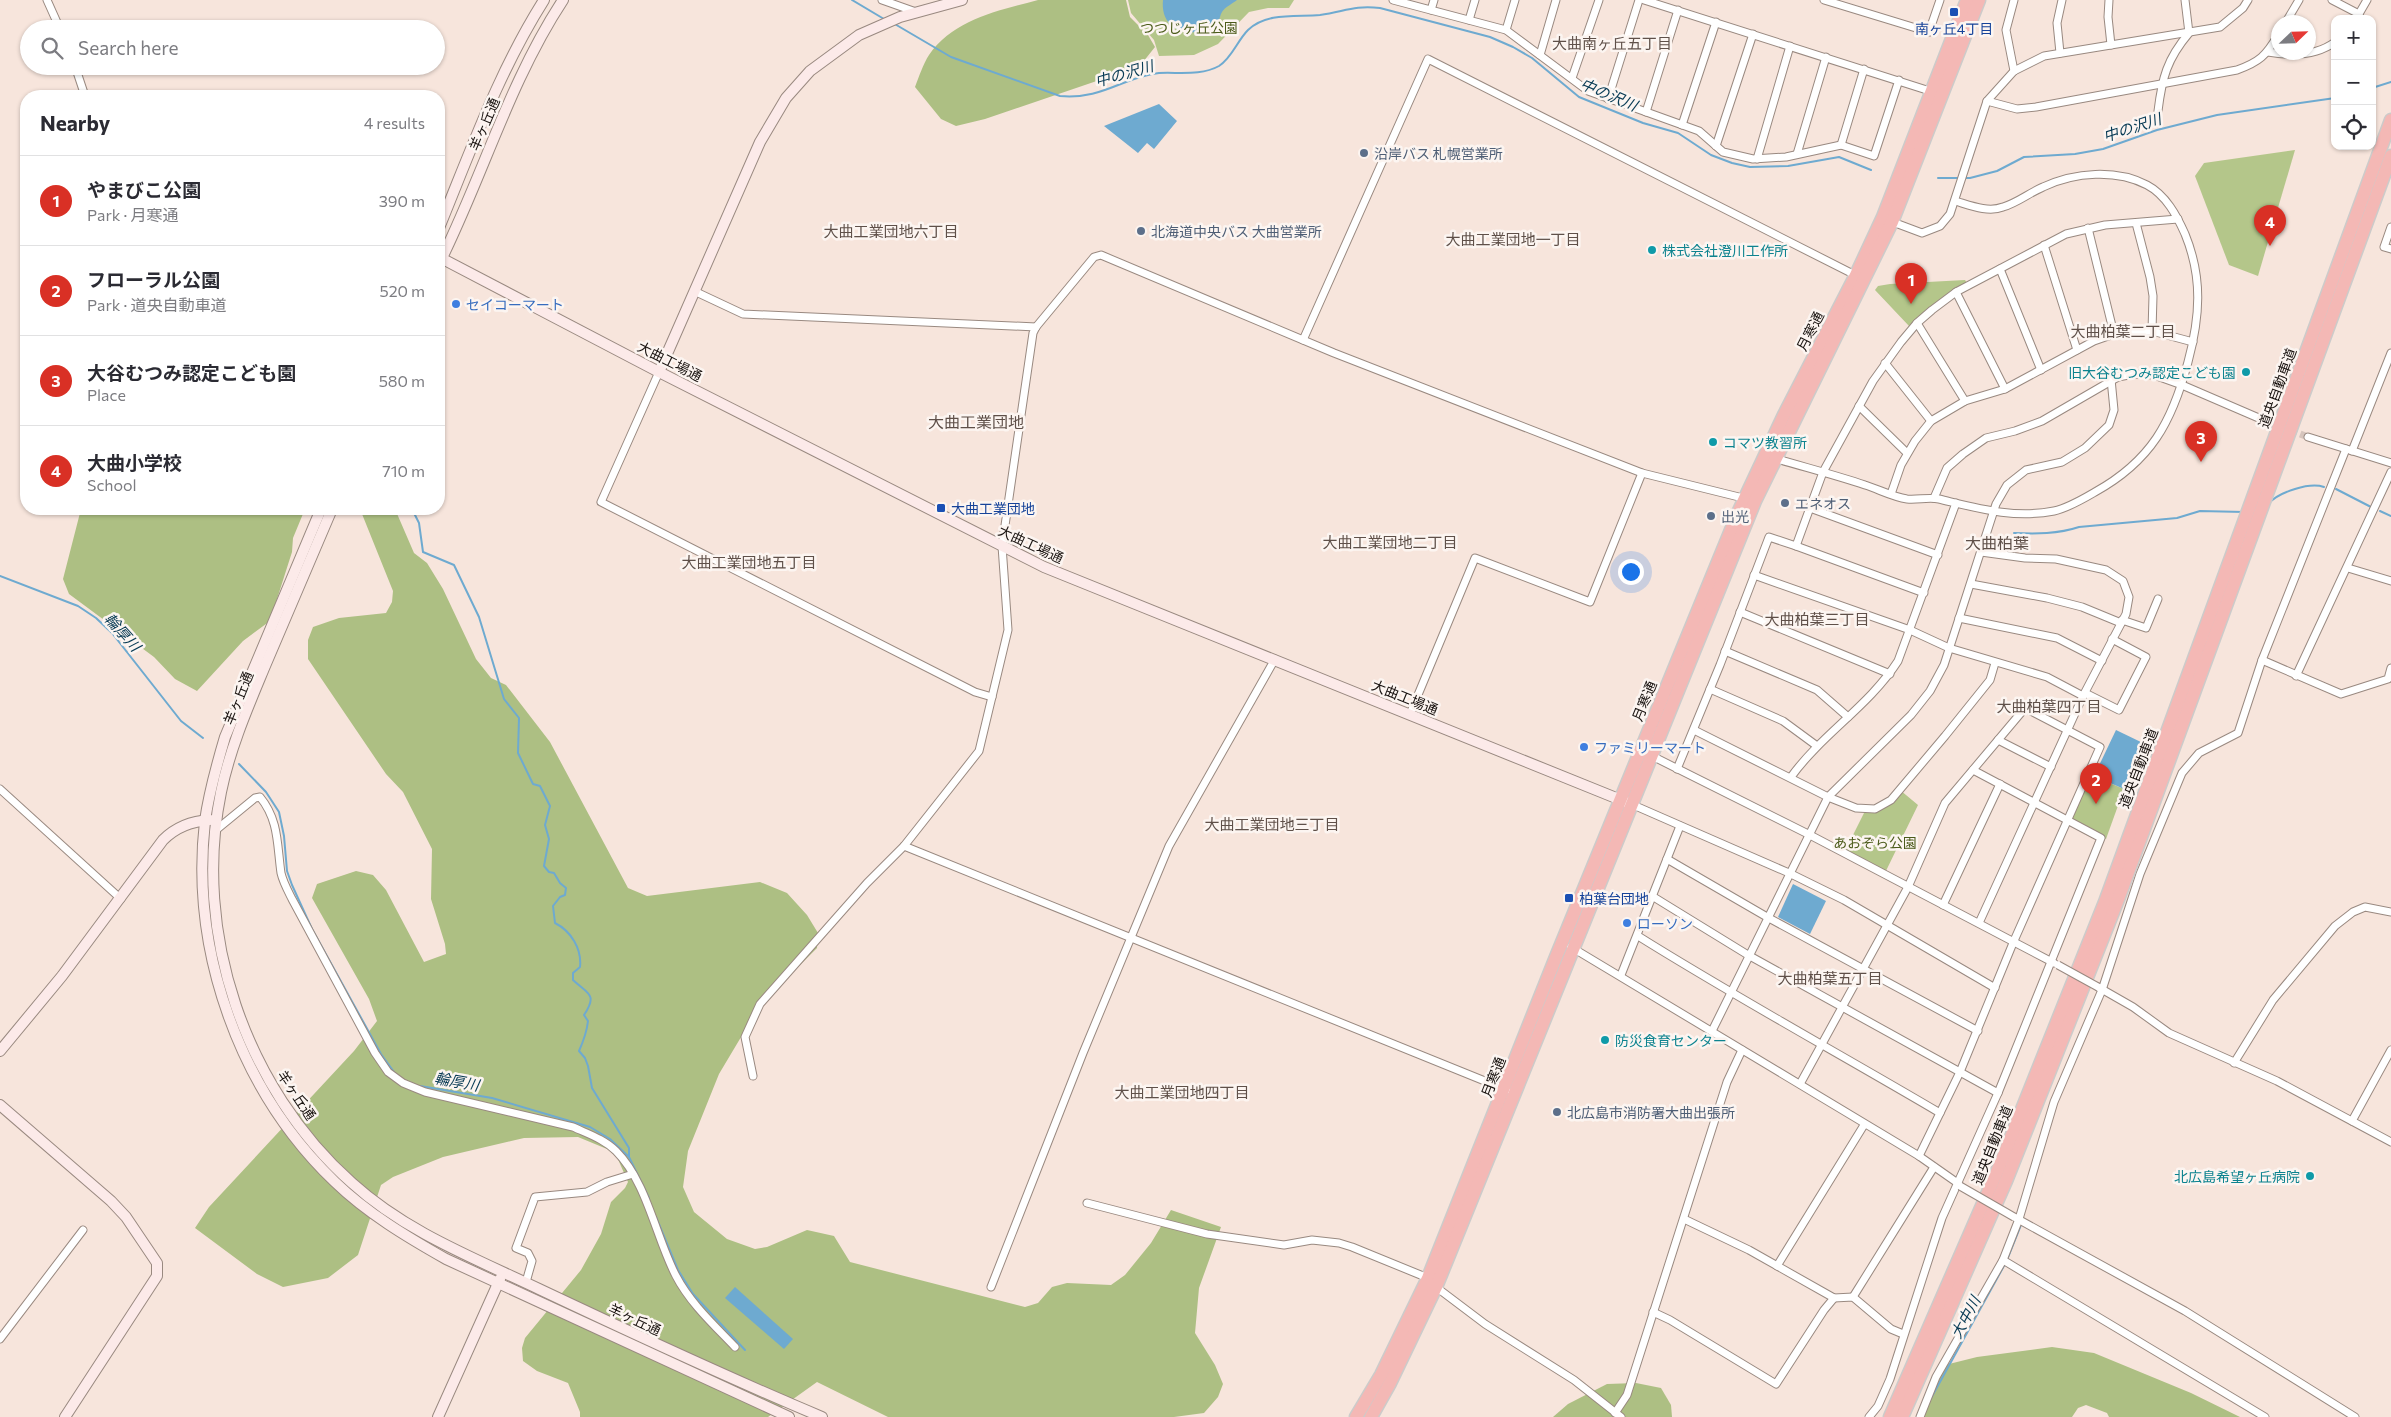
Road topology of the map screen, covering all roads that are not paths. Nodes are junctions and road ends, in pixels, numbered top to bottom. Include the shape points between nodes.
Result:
1 (47, 0) edge
2 (544, 0) edge
3 (563, 0) edge
4 (882, 0) edge
5 (962, 0) edge
6 (1394, 0) edge
7 (1434, 0) edge
8 (1475, 0) edge
9 (1515, 0) edge
10 (1556, 0) edge
11 (1599, 0) edge
12 (1639, 0) edge
13 (1644, 0) edge
14 (1824, 0) edge
15 (1940, 0) edge
16 (1967, 0) edge
17 (1979, 0) edge
18 (2014, 0) edge
19 (2062, 0) edge
20 (2109, 0) edge
21 (2185, 0) edge
22 (2248, 0) edge
23 (2300, 0) edge
24 (2332, 0) edge
25 (2368, 0) edge
26 (1837, 2) edge
27 (1431, 10) junction
28 (1678, 10) junction
29 (916, 12) junction
30 (2290, 15) edge
31 (2355, 15) edge
32 (2358, 15) edge
33 (56, 20) edge
34 (1469, 20) junction
35 (1716, 22) junction
36 (1506, 30) junction
37 (2189, 33) junction
38 (1753, 34) junction
39 (2331, 44) edge
40 (1790, 46) junction
41 (2111, 46) junction
42 (2271, 47) edge
43 (2268, 52) junction
44 (2060, 53) junction
45 (1540, 55) junction
46 (1826, 56) junction
47 (1864, 69) junction
48 (2014, 71) junction
49 (78, 75) edge
50 (1572, 78) junction
51 (1899, 80) junction
52 (2161, 84) junction
53 (83, 90) edge
54 (1937, 94) junction
55 (1608, 99) junction
56 (1987, 101) junction
57 (2158, 111) dead end
58 (1646, 112) junction
59 (2391, 122) edge
60 (1682, 125) junction
61 (1841, 145) junction
62 (1716, 146) junction
63 (1797, 154) junction
64 (2391, 156) edge
65 (1757, 159) junction
66 (1955, 201) junction
67 (445, 213) edge
68 (2178, 219) junction
69 (1888, 220) junction
70 (2136, 223) junction
71 (2088, 228) junction
72 (2391, 228) edge
73 (2044, 245) junction
74 (445, 248) edge
75 (2391, 249) edge
76 (445, 263) edge
77 (2000, 269) junction
78 (1860, 278) junction
79 (694, 291) junction
80 (1956, 292) junction
81 (1917, 323) junction
82 (1036, 326) junction
83 (2152, 331) junction
84 (2114, 334) junction
85 (1303, 340) junction
86 (2193, 342) junction
87 (2077, 350) junction
88 (2391, 353) edge
89 (1885, 363) junction
90 (2041, 370) junction
91 (659, 372) junction
92 (2111, 380) junction
93 (2182, 384) junction
94 (2005, 389) junction
95 (1965, 400) junction
96 (1859, 406) junction
97 (2261, 419) tunnel mouth
98 (1931, 422) junction
99 (2308, 437) tunnel mouth
100 (2349, 450) junction
101 (1906, 453) junction
102 (1770, 456) junction
103 (2391, 463) edge
104 (1823, 472) junction
105 (2391, 472) edge
106 (1642, 473) junction
107 (1891, 494) junction
108 (1934, 498) junction
109 (1750, 500) junction
110 (1956, 503) junction
111 (1810, 508) junction
112 (1994, 512) junction
113 (318, 515) edge
114 (329, 515) edge
115 (1002, 546) junction
116 (1796, 546) junction
117 (1981, 552) junction
118 (1938, 555) junction
119 (2348, 568) junction
120 (1754, 575) junction
121 (2391, 581) edge
122 (1971, 584) junction
123 (1924, 593) junction
124 (2158, 599) dead end
125 (1740, 612) junction
126 (1959, 618) junction
127 (2122, 622) junction
128 (1910, 630) junction
129 (2112, 639) junction
130 (1949, 648) junction
131 (1725, 651) junction
132 (1275, 659) junction
133 (2102, 660) junction
134 (2262, 660) junction
135 (1996, 662) junction
136 (2391, 668) edge
137 (1890, 674) junction
138 (2296, 676) junction
139 (1710, 689) junction
140 (2084, 694) junction
141 (992, 697) junction
142 (1410, 714) junction
143 (1848, 717) junction
144 (1694, 730) junction
145 (2068, 730) junction
146 (1998, 740) junction
147 (1817, 746) junction
148 (1645, 753) junction
149 (2051, 767) junction
150 (1677, 769) junction
151 (1973, 770) junction
152 (1790, 777) junction
153 (2000, 784) junction
154 (0, 789) edge
155 (1828, 797) junction
156 (1626, 802) junction
157 (2034, 803) junction
158 (218, 819) junction
159 (205, 820) junction
160 (2067, 820) junction
161 (1680, 826) junction
162 (216, 830) junction
163 (1808, 834) junction
164 (904, 846) junction
165 (1667, 859) junction
166 (1789, 873) junction
167 (1908, 887) junction
168 (1652, 896) junction
169 (120, 900) junction
170 (1943, 905) junction
171 (2391, 912) edge
172 (1767, 917) junction
173 (1979, 923) junction
174 (1888, 926) junction
175 (1638, 936) junction
176 (1130, 938) junction
177 (2013, 943) junction
178 (1567, 945) junction
179 (1748, 955) junction
180 (2054, 963) junction
181 (1864, 969) junction
182 (1621, 975) junction
183 (1995, 988) junction
184 (2100, 988) junction
185 (1731, 994) junction
186 (1843, 1006) junction
187 (1978, 1030) junction
188 (1712, 1031) junction
189 (1822, 1044) junction
190 (1742, 1050) junction
191 (2391, 1050) edge
192 (0, 1051) edge
193 (2234, 1063) junction
194 (1960, 1072) junction
195 (753, 1076) dead end
196 (1800, 1084) junction
197 (1509, 1091) junction
198 (1998, 1093) junction
199 (0, 1105) edge
200 (1940, 1113) junction
201 (2352, 1121) junction
202 (1864, 1124) junction
203 (2391, 1142) edge
204 (1918, 1156) junction
205 (1934, 1167) junction
206 (633, 1174) junction
207 (1959, 1184) junction
208 (1087, 1204) dead end
209 (2016, 1218) junction
210 (1684, 1219) junction
211 (83, 1230) dead end
212 (2003, 1260) junction
213 (1777, 1266) junction
214 (503, 1272) junction
215 (526, 1282) junction
216 (498, 1283) junction
217 (1432, 1283) junction
218 (991, 1287) dead end
219 (1853, 1297) junction
220 (1834, 1298) junction
221 (1653, 1312) junction
222 (1904, 1334) junction
223 (0, 1339) edge
224 (735, 1346) dead end
225 (1618, 1415) edge
226 (65, 1417) edge
227 (438, 1417) edge
228 (789, 1417) edge
229 (822, 1417) edge
230 (1356, 1417) edge
231 (1371, 1417) edge
232 (1870, 1417) edge
233 (1890, 1417) edge
234 (1902, 1417) edge
235 (1920, 1417) edge
236 (2265, 1417) edge
237 (2355, 1417) edge

1 - 33 street
2 - 67 main road, 羊ヶ丘通 via 522,35 492,98
3 - 74 main road, 羊ヶ丘通 via 534,48 505,108
4 - 29 street
5 - 29 main road
6 - 27 street
7 - 27 street
8 - 34 street
9 - 36 street
10 - 45 street
11 - 50 street
12 - 55 street
13 - 28 street
14 - 26 street
15 - 26 street via 1929,32
16 - 54 highway, 月寒通
17 - 54 highway, 月寒通
18 - 48 street via 2006,30
19 - 44 street via 2057,23
20 - 41 street
21 - 37 street
22 - 37 street via 2220,26
23 - 30 street
24 - 31 street
25 - 32 street
27 - 34 street
28 - 35 street
28 - 58 street
29 - 79 main road via 858,36 810,71 786,98 760,142
34 - 36 street
35 - 38 street
35 - 60 street
36 - 45 street
37 - 41 street
37 - 52 street via 2167,65
38 - 40 street
38 - 62 street
39 - 43 street via 2306,54
40 - 46 street
40 - 65 street
41 - 44 street
42 - 43 street
43 - 52 street via 2255,64 2236,70
44 - 48 street via 2044,56
45 - 50 street
46 - 47 street
46 - 63 street
47 - 51 street
47 - 61 street
48 - 56 street
49 - 53 street
50 - 55 street via 1588,91
51 - 54 street
51 - 61 street via 1874,156
52 - 56 street via 2027,108
52 - 57 street
54 - 69 highway, 月寒通
55 - 58 street
56 - 66 street
58 - 60 street
59 - 233 highway, 道央自動車道 via 2105,902 1996,1175
60 - 62 street via 1699,131
61 - 63 street
62 - 65 street via 1724,152
63 - 65 street
64 - 234 highway, 道央自動車道 via 2119,897 2006,1181
66 - 68 street via 1977,208 2002,208 2046,185 2104,174 2127,177 2149,186 2164,198
66 - 69 street via 1940,226 1922,233
68 - 70 street
68 - 86 street via 2196,273 2199,315
69 - 78 highway, 月寒通
70 - 71 street
70 - 83 street via 2153,296
71 - 73 street
71 - 84 street
72 - 75 street via 2384,247
73 - 77 street
73 - 87 street
76 - 91 main road, 大曲工場通
77 - 80 street
77 - 90 street
78 - 85 street via 1428,59
78 - 102 highway, 月寒通
79 - 82 street via 743,314
79 - 91 main road
80 - 81 street
80 - 94 street
81 - 89 street
81 - 95 street
82 - 85 street via 1094,257 1101,255
82 - 115 street
83 - 84 street
83 - 86 street
84 - 87 street
85 - 106 street
86 - 93 street
87 - 90 street
88 - 100 street
89 - 96 street
89 - 98 street
90 - 94 street
91 - 115 main road, 大曲工場通
91 - 141 street via 601,502 975,692
92 - 93 street via 2134,374 2154,375
92 - 108 street via 2042,420 1986,438 1947,468
92 - 112 street via 2114,410 2109,425 2085,448 2062,462 2026,470 2007,485
93 - 97 street
93 - 112 street via 2175,407 2159,434 2139,459 2112,482 2056,511 2028,514
94 - 95 street
95 - 98 street
96 - 101 street
96 - 104 street
98 - 101 street
99 - 100 street
100 - 103 street
100 - 134 street
101 - 107 street
102 - 104 street
102 - 109 highway, 月寒通
104 - 107 street
104 - 111 street
105 - 119 street
106 - 109 street
106 - 142 street via 1590,602 1476,558
107 - 108 street via 1908,499
108 - 110 street
109 - 148 highway, 月寒通
110 - 112 street
110 - 118 street
111 - 116 street
111 - 118 street
112 - 117 street
113 - 159 main road, 羊ヶ丘通 via 225,737
114 - 158 main road, 羊ヶ丘通 via 242,723 221,791
115 - 132 main road, 大曲工場通 via 1052,570
115 - 141 street via 1008,630
116 - 120 street via 1769,537
116 - 123 street
117 - 122 street
117 - 127 street via 2056,559 2106,570 2123,581 2129,597
118 - 123 street
119 - 121 street
119 - 138 street
120 - 125 street
120 - 128 street
122 - 126 street
122 - 127 street via 2047,598
123 - 128 street
124 - 127 street via 2146,628
125 - 131 street
125 - 137 street
126 - 130 street
126 - 133 street via 2057,638
127 - 129 street
128 - 130 street
128 - 137 street
129 - 133 street
129 - 140 street via 2146,657 2118,710
130 - 135 street
130 - 155 street via 1930,691 1911,715
131 - 139 street
131 - 143 street via 1817,690
132 - 142 main road, 大曲工場通
132 - 176 street via 1169,846
133 - 140 street
134 - 138 street
134 - 184 street via 2238,733 2199,754 2182,772 2140,874
135 - 140 street
135 - 155 street via 1990,680 1891,800 1876,809 1856,808
136 - 138 street via 2388,679 2341,694
137 - 143 street
139 - 144 street
139 - 147 street via 1783,722
140 - 145 street
141 - 164 street via 979,751
142 - 156 main road, 大曲工場通
143 - 147 street
144 - 150 street
144 - 152 street
145 - 146 street via 2025,708
145 - 149 street
145 - 160 street via 2100,747
146 - 149 street
146 - 151 street
147 - 152 street
148 - 150 street
148 - 156 highway, 月寒通
149 - 157 street
150 - 163 street
151 - 153 street
151 - 167 street via 1946,803
152 - 155 street
153 - 157 street
153 - 170 street
154 - 169 street
155 - 163 street
156 - 161 street
156 - 178 highway, 月寒通
157 - 160 street
157 - 173 street
158 - 159 main road
158 - 162 main road, 羊ヶ丘通
159 - 169 main road via 186,824 171,832
159 - 216 main road, 羊ヶ丘通 via 203,870 206,915 216,977 233,1029 277,1113 336,1183 397,1232
160 - 177 street
160 - 180 street via 2101,838
161 - 165 street
161 - 166 street
162 - 206 street via 255,798 260,797 267,805 278,832 282,875 292,899 376,1053 394,1078 426,1092 573,1127 616,1151
162 - 214 main road, 羊ヶ丘通 via 216,912 227,978 242,1026 284,1104 318,1150 353,1184 422,1234
163 - 166 street
163 - 167 street
164 - 176 street
164 - 195 street via 867,882 760,1004 745,1037
165 - 168 street
165 - 172 street
166 - 172 street
166 - 174 street
167 - 170 street
167 - 174 street
168 - 175 street
168 - 179 street
169 - 192 main road
170 - 173 street
171 - 193 street via 2365,907 2335,926 2273,1000
172 - 179 street
172 - 181 street
173 - 177 street
174 - 181 street
174 - 183 street
175 - 182 street
175 - 185 street
176 - 197 street
176 - 218 street
177 - 180 street
177 - 183 street
178 - 182 street
178 - 197 highway, 月寒通
179 - 185 street
179 - 186 street
180 - 184 street, bridge
180 - 198 street
181 - 186 street
181 - 187 street
182 - 188 street
183 - 187 street
184 - 193 street via 2169,1033
184 - 209 street via 2054,1102
185 - 188 street
185 - 189 street
186 - 189 street
186 - 194 street
187 - 194 street
188 - 190 street
189 - 196 street
189 - 200 street
190 - 196 street
190 - 210 street via 1727,1082
191 - 201 street
193 - 201 street via 2277,1081
194 - 198 street
194 - 200 street
196 - 202 street
197 - 217 highway, 月寒通
198 - 207 street
199 - 226 main road via 112,1200 157,1263 156,1276
200 - 204 street
201 - 203 street
202 - 204 street
202 - 213 street
204 - 205 street
205 - 207 street
205 - 219 street
206 - 215 street via 587,1192 535,1197 516,1248 528,1253 532,1261
206 - 224 street via 676,1276 698,1308
207 - 209 street, bridge
207 - 222 street via 1942,1218
208 - 217 street via 1207,1234 1284,1244 1312,1240 1339,1243
209 - 212 street
209 - 237 street via 2185,1311
210 - 213 street
210 - 221 street
211 - 223 street
212 - 235 street via 1936,1377
212 - 236 street
213 - 220 street
214 - 215 main road, 羊ヶ丘通
214 - 216 main road
215 - 229 main road, 羊ヶ丘通 via 682,1356
216 - 227 main road
216 - 228 main road, 羊ヶ丘通
217 - 225 street via 1485,1324 1574,1380
217 - 230 highway, 月寒通
217 - 231 highway, 月寒通 via 1390,1383
219 - 220 street
219 - 222 street via 1891,1328
220 - 221 street via 1776,1384
221 - 225 street
222 - 232 street via 1890,1378

